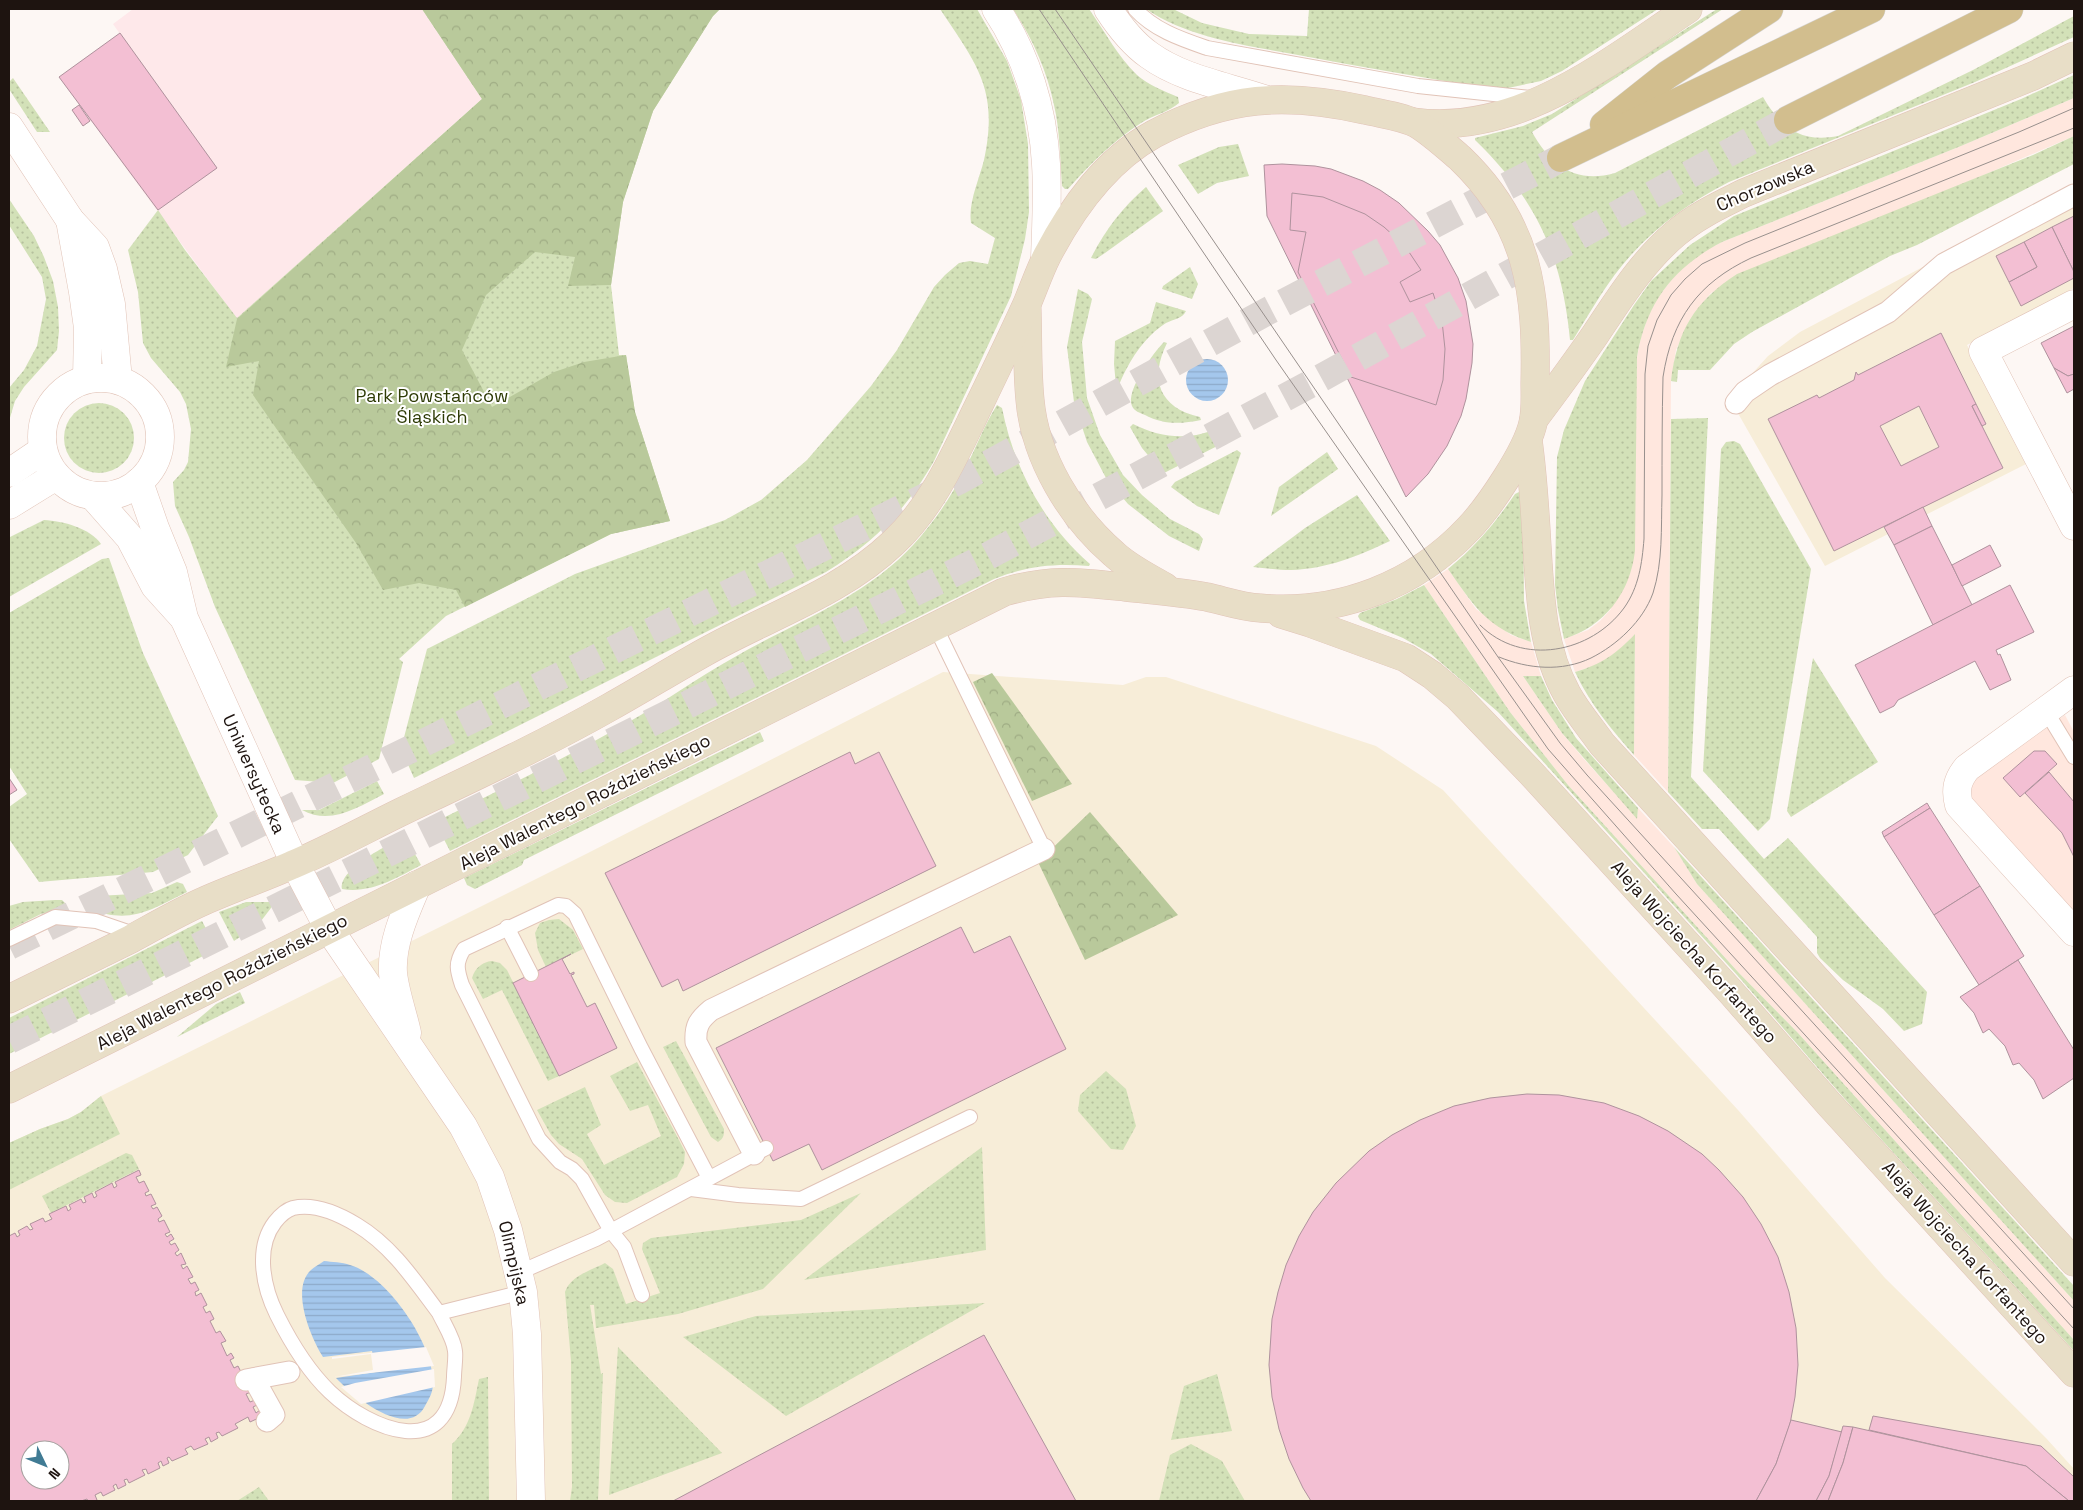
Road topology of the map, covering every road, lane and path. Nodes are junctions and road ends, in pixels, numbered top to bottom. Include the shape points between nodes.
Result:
1 (996, 9) edge
2 (1108, 9) edge
3 (1135, 9) edge
4 (1688, 9) edge
5 (1769, 9) edge
6 (1871, 9) edge
7 (2009, 9) edge
8 (2074, 56) edge
9 (1264, 100) junction
10 (1543, 100) junction
11 (1788, 120) tunnel mouth
12 (1414, 122) junction
13 (9, 127) edge
14 (2074, 195) edge
15 (70, 220) junction
16 (1045, 259) junction
17 (2074, 304) edge
18 (1027, 305) junction
19 (86, 379) junction
20 (118, 380) junction
21 (1736, 403) dead end
22 (1531, 429) junction
23 (43, 450) junction
24 (9, 473) edge
25 (56, 476) junction
26 (140, 482) junction
27 (93, 496) junction
28 (9, 505) edge
29 (2074, 526) edge
30 (1177, 593) junction
31 (1260, 608) junction
32 (184, 618) junction
33 (935, 626) junction
34 (2074, 690) edge
35 (2046, 711) junction
36 (2074, 757) edge
37 (1044, 849) joint
38 (295, 864) junction
39 (417, 885) junction
40 (507, 927) junction
41 (329, 929) junction
42 (2074, 932) edge
43 (137, 935) junction
44 (9, 939) edge
45 (531, 974) dead end
46 (9, 999) edge
47 (411, 1049) junction
48 (9, 1089) edge
49 (970, 1116) dead end
50 (760, 1151) joint
51 (709, 1178) junction
52 (691, 1189) junction
53 (611, 1231) junction
54 (2074, 1262) edge
55 (521, 1282) junction
56 (642, 1295) dead end
57 (439, 1313) junction
58 (289, 1372) dead end
59 (2074, 1372) edge
60 (267, 1420) dead end
61 (531, 1501) edge

1 - 16 street via 1009,28 1025,64 1042,129 1046,164
2 - 9 street via 1136,45 1160,62 1204,81
3 - 10 lane via 1156,27 1207,48 1418,86
4 - 10 main road
5 - 6 main road via 1667,75 1562,158
7 - 11 main road
8 - 22 main road, Chorzowska via 1709,210 1675,234 1626,287
9 - 12 main road via 1310,101
9 - 16 main road via 1218,107 1189,116 1133,147 1089,189
10 - 12 main road via 1493,118 1435,125
12 - 22 main road via 1460,159 1484,184 1517,236 1529,273 1536,339
13 - 15 street
14 - 21 street via 1944,264 1888,312 1770,375 1745,392
15 - 19 street via 88,328
15 - 20 street via 95,247 103,269 111,304
16 - 18 main road
17 - 29 street via 1983,351
18 - 30 main road via 1030,402 1036,435 1046,462 1084,523 1114,554
18 - 38 main road via 945,474 922,511 876,559 837,584 712,648 605,710
19 - 20 street
19 - 23 street via 55,400 45,418
20 - 26 street via 137,390 154,412 161,437 152,468
22 - 31 main road, Chorzowska via 1495,495 1479,517 1422,569 1363,597 1296,608
22 - 54 main road via 1543,620 1559,675 1581,716 1602,744
23 - 24 street
23 - 25 street
25 - 27 street via 68,486
25 - 28 street
26 - 27 street via 120,493
26 - 32 street, Uniwersytecka via 173,572
27 - 32 street, Uniwersytecka via 130,538 155,586
30 - 31 main road, Aleja Walentego Roździeńskiego
30 - 33 main road, Aleja Walentego Roździeńskiego via 1084,582 1028,585 1004,592
31 - 59 main road, Aleja Wojciecha Korfantego via 1406,658 1458,697
32 - 38 street, Uniwersytecka
33 - 37 lane
33 - 39 main road, Aleja Walentego Roździeńskiego
34 - 35 street
35 - 36 lane
35 - 42 street via 1967,768 1958,781 1956,793 1959,805
37 - 50 street via 711,1010 700,1019 695,1030 696,1042
38 - 41 street, Uniwersytecka
38 - 43 main road via 203,901
39 - 41 main road, Aleja Walentego Roździeńskiego
39 - 47 street, Olimpijska via 394,953 393,973
40 - 45 lane
40 - 51 lane via 558,905 566,906 575,914 640,1048
40 - 53 lane via 464,949 456,968 539,1139 582,1180
41 - 47 street, Olimpijska
41 - 48 main road, Aleja Walentego Roździeńskiego
43 - 44 lane via 96,921 55,918
43 - 46 main road
47 - 55 street, Olimpijska via 463,1126 490,1177
49 - 52 lane via 801,1199 738,1196
50 - 51 lane
51 - 52 lane
52 - 53 lane
53 - 55 lane via 553,1259
53 - 56 lane via 624,1247
55 - 57 lane
55 - 61 street, Olimpijska via 527,1334
57 - 57 lane via 392,1252 358,1225 328,1211 310,1207 291,1208 269,1230 263,1276 269,1300 287,1336 310,1371 331,1393 382,1425 411,1433 425,1430 436,1424 447,1409 454,1391 455,1350
58 - 60 street via 250,1379 274,1415

